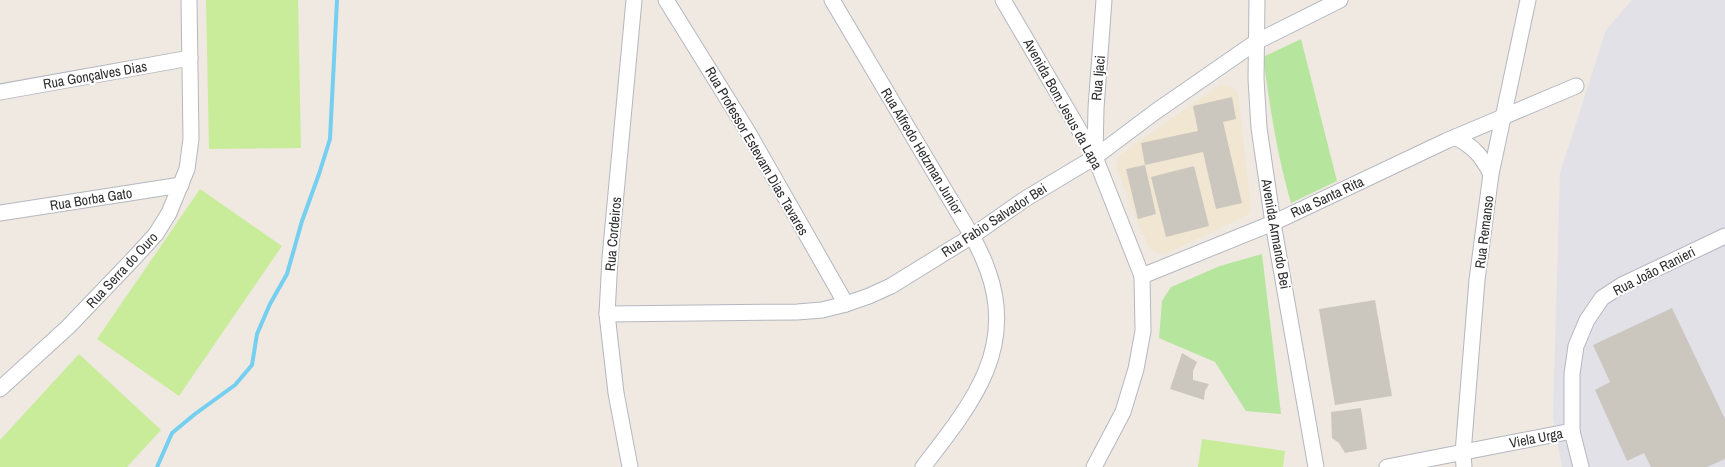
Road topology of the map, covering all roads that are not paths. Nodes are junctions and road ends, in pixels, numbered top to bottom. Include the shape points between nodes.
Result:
1 (189, 0) edge
2 (634, 0) edge
3 (666, 0) edge
4 (832, 0) edge
5 (1003, 0) edge
6 (1104, 0) edge
7 (1257, 0) edge
8 (1340, 0) edge
9 (1528, 0) edge
10 (1256, 42) junction
11 (190, 58) junction
12 (1576, 86) dead end
13 (0, 92) edge
14 (1504, 116) junction
15 (1455, 138) junction
16 (1095, 156) junction
17 (1491, 174) junction
18 (182, 185) junction
19 (0, 213) edge
20 (1273, 223) junction
21 (972, 236) junction
22 (1725, 236) edge
23 (1142, 276) junction
24 (846, 304) junction
25 (607, 314) junction
26 (0, 389) edge
27 (1572, 431) junction
28 (1463, 460) edge
29 (630, 467) edge
30 (922, 467) edge
31 (1094, 467) edge
32 (1316, 467) edge
33 (1387, 467) edge
34 (1581, 467) edge

1 - 11 street, Rua Serra do Ouro
2 - 25 street, Rua Cordeiros
3 - 24 street, Rua Professor Estevam Dias Tavares via 748,132
4 - 21 street, Rua Alfredo Hetzman Junior
5 - 16 street, Avenida Bom Jesus da Lapa
6 - 16 street, Rua Ijaci
7 - 10 street, Avenida Armando Bei
8 - 10 street, Rua Fabio Salvador Bei
9 - 14 street, Rua Remanso
10 - 16 street, Rua Fabio Salvador Bei
10 - 20 street, Avenida Armando Bei via 1259,128
11 - 13 street, Rua Gonçalves Dias
11 - 18 street, Rua Serra do Ouro via 192,139
12 - 14 street, Rua Santa Rita
14 - 15 street, Rua Santa Rita
14 - 17 street, Rua Remanso
15 - 17 street via 1473,148
15 - 20 street, Rua Santa Rita
16 - 21 street, Rua Fabio Salvador Bei
16 - 23 street, Avenida Bom Jesus da Lapa
17 - 28 street, Rua Remanso via 1478,280
18 - 19 street, Rua Borba Gato
18 - 26 street, Rua Serra do Ouro via 156,234 68,327
20 - 23 street, Rua Santa Rita
20 - 32 street, Avenida Armando Bei
21 - 24 street, Rua Fabio Salvador Bei via 891,286
21 - 30 street, Rua Alfredo Hetzman Junior via 988,272 996,307 994,349 980,385 966,408
22 - 27 street, Rua João Ranieri via 1622,285 1602,298 1587,320 1576,346 1572,374
23 - 31 street, Avenida Bom Jesus da Lapa via 1143,331 1136,369 1123,412
24 - 25 street, Rua Fabio Salvador Bei via 797,312
25 - 29 street, Rua Cordeiros via 616,393
27 - 28 street, Viela Urga
27 - 34 street, Viela Urga
28 - 33 street, Viela Urga

